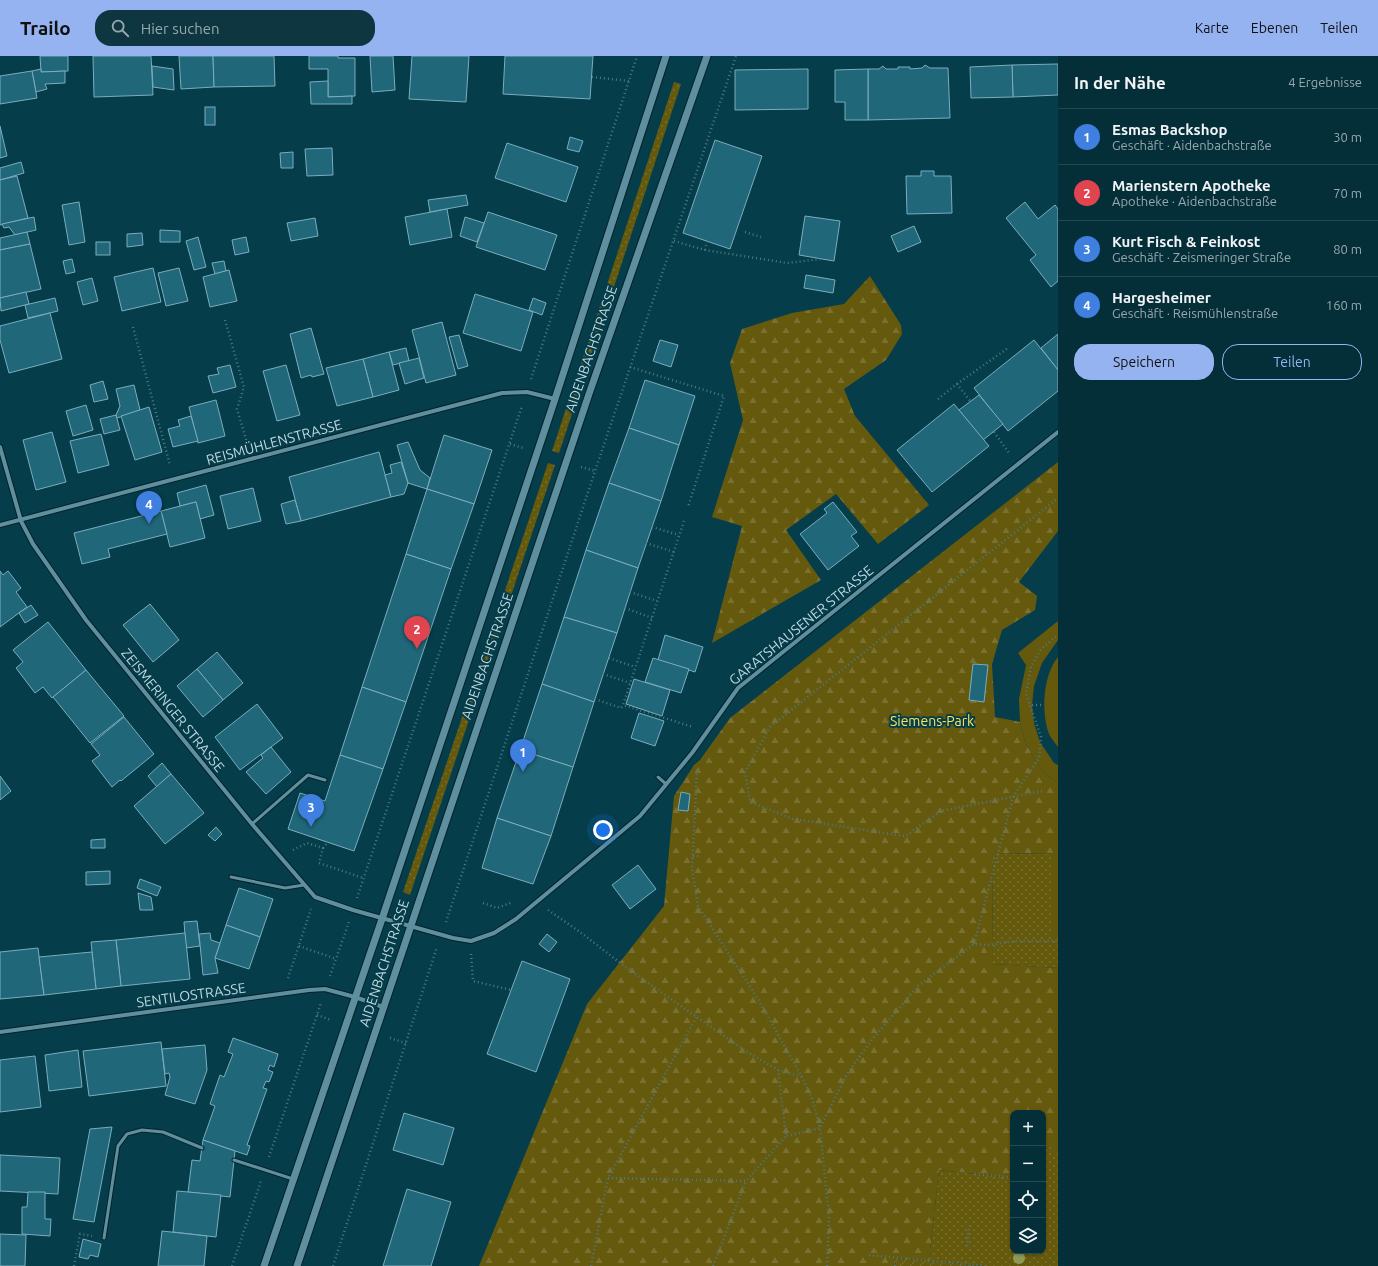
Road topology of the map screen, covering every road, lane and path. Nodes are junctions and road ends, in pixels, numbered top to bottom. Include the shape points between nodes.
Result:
1 (637, 56) edge
2 (666, 56) edge
3 (707, 56) edge
4 (736, 56) edge
5 (592, 77) dead end
6 (629, 81) junction
7 (745, 232) dead end
8 (761, 237) dead end
9 (674, 241) junction
10 (707, 241) dead end
11 (704, 250) junction
12 (821, 259) dead end
13 (225, 320) dead end
14 (133, 327) dead end
15 (1008, 348) dead end
16 (630, 367) junction
17 (957, 384) junction
18 (527, 392) junction
19 (555, 399) junction
20 (938, 399) dead end
21 (971, 402) dead end
22 (994, 432) dead end
23 (1058, 432) edge
24 (0, 447) edge
25 (251, 459) junction
26 (1018, 464) junction
27 (174, 480) junction
28 (1058, 498) edge
29 (688, 507) dead end
30 (20, 520) junction
31 (684, 521) dead end
32 (0, 526) edge
33 (652, 527) dead end
34 (680, 535) junction
35 (646, 543) dead end
36 (674, 552) junction
37 (630, 592) dead end
38 (657, 602) junction
39 (625, 608) dead end
40 (652, 618) junction
41 (1058, 635) edge
42 (609, 658) dead end
43 (635, 667) junction
44 (603, 674) dead end
45 (630, 683) junction
46 (595, 699) dead end
47 (623, 705) junction
48 (1032, 705) dead end
49 (1044, 705) dead end
50 (707, 732) junction
51 (692, 753) junction
52 (658, 777) dead end
53 (325, 780) dead end
54 (666, 784) junction
55 (1042, 791) dead end
56 (1013, 797) junction
57 (252, 824) junction
58 (327, 843) dead end
59 (323, 848) junction
60 (693, 856) junction
61 (701, 856) dead end
62 (281, 857) junction
63 (231, 877) dead end
64 (363, 878) junction
65 (304, 885) junction
66 (315, 897) junction
67 (537, 901) junction
68 (353, 910) junction
69 (382, 918) junction
70 (397, 923) joint
71 (410, 926) junction
72 (442, 935) junction
73 (1058, 940) edge
74 (974, 944) junction
75 (299, 946) junction
76 (336, 959) junction
77 (472, 964) dead end
78 (325, 990) junction
79 (511, 990) dead end
80 (283, 994) junction
81 (355, 997) junction
82 (383, 1007) junction
83 (696, 1016) junction
84 (0, 1032) edge
85 (778, 1070) junction
86 (802, 1077) junction
87 (820, 1128) junction
88 (786, 1136) junction
89 (202, 1148) dead end
90 (234, 1160) dead end
91 (264, 1170) junction
92 (975, 1174) dead end
93 (608, 1178) junction
94 (1010, 1178) edge
95 (293, 1179) junction
96 (746, 1181) junction
97 (969, 1226) dead end
98 (104, 1238) joint
99 (967, 1246) dead end
100 (869, 1255) dead end
101 (896, 1258) junction
102 (74, 1266) edge
103 (232, 1266) edge
104 (264, 1266) edge
105 (297, 1266) edge
106 (333, 1266) edge
107 (591, 1266) edge
108 (713, 1266) edge
109 (827, 1266) edge
110 (895, 1266) edge
111 (985, 1266) edge

1 - 6 path
2 - 19 street, AIDENBACHSTRASSE
3 - 71 street, AIDENBACHSTRASSE via 589,394
4 - 9 path
5 - 6 path
6 - 18 path via 618,108
7 - 8 path
9 - 11 path
9 - 16 path
10 - 11 path
11 - 12 path via 787,263
13 - 25 path via 244,387 237,409
14 - 27 path
15 - 17 path
16 - 29 path via 724,396
16 - 72 path
17 - 20 path
17 - 21 path
18 - 19 street, REISMÜHLENSTRASSE
18 - 25 street, REISMÜHLENSTRASSE via 502,393
18 - 64 path
19 - 69 street, AIDENBACHSTRASSE
22 - 26 path
23 - 26 street, GARATSHAUSENER STRASSE
24 - 30 street, ZEISMERINGER STRASSE
25 - 27 street, REISMÜHLENSTRASSE
26 - 50 street, GARATSHAUSENER STRASSE via 738,688
27 - 30 street, REISMÜHLENSTRASSE
28 - 56 path via 770,727 745,772 750,802 793,819 905,836 941,811
30 - 32 street, REISMÜHLENSTRASSE
30 - 57 street, ZEISMERINGER STRASSE via 33,544 86,620
31 - 34 path
33 - 34 path
34 - 36 path
35 - 36 path
36 - 38 path
37 - 38 path
38 - 40 path
39 - 40 path
40 - 43 path
41 - 56 path via 1041,649 1031,667 1026,694 1041,737 1039,758
42 - 43 path
43 - 45 path
44 - 45 path
45 - 47 path
46 - 47 path via 621,708
47 - 50 path
48 - 49 path
50 - 51 street, GARATSHAUSENER STRASSE
51 - 54 street, GARATSHAUSENER STRASSE
51 - 60 path via 697,759
52 - 54 lane
53 - 57 lane via 308,775
54 - 67 street, GARATSHAUSENER STRASSE via 640,816
55 - 56 path
56 - 74 path
57 - 62 street, ZEISMERINGER STRASSE
58 - 59 path
59 - 62 path via 307,843
59 - 64 path via 319,863
60 - 61 path
60 - 86 path via 692,868 698,906 758,999
62 - 65 street, ZEISMERINGER STRASSE
63 - 65 lane via 285,888
64 - 68 path
65 - 66 street, ZEISMERINGER STRASSE
66 - 68 street, ZEISMERINGER STRASSE
66 - 75 path
67 - 72 street, GARATSHAUSENER STRASSE via 494,933 471,941
67 - 83 path
68 - 69 street, ZEISMERINGER STRASSE
68 - 76 path
69 - 70 street, ZEISMERINGER STRASSE
69 - 81 street, AIDENBACHSTRASSE
70 - 71 street, GARATSHAUSENER STRASSE
71 - 72 street, GARATSHAUSENER STRASSE
71 - 82 street, AIDENBACHSTRASSE
72 - 106 path
73 - 74 path
74 - 87 path via 918,986 871,1041 847,1074
75 - 76 path
75 - 80 path
76 - 78 path
77 - 79 path via 473,981
78 - 80 street, SENTILOSTRASSE
78 - 81 street, SENTILOSTRASSE
78 - 91 path
80 - 84 street, SENTILOSTRASSE
81 - 82 street, SENTILOSTRASSE
81 - 95 street, AIDENBACHSTRASSE
82 - 105 street, AIDENBACHSTRASSE
83 - 85 path
83 - 93 path
85 - 86 path
85 - 88 path
86 - 87 path via 813,1101
87 - 88 path
87 - 109 path via 829,1216
88 - 96 path
89 - 98 lane via 163,1132 142,1130 127,1134 118,1146
90 - 91 lane
91 - 95 lane
91 - 103 path
92 - 94 path
93 - 96 path
93 - 107 path
95 - 104 street, AIDENBACHSTRASSE
96 - 108 path
97 - 99 path
98 - 102 path via 80,1234
100 - 101 path
101 - 110 path
101 - 111 path

